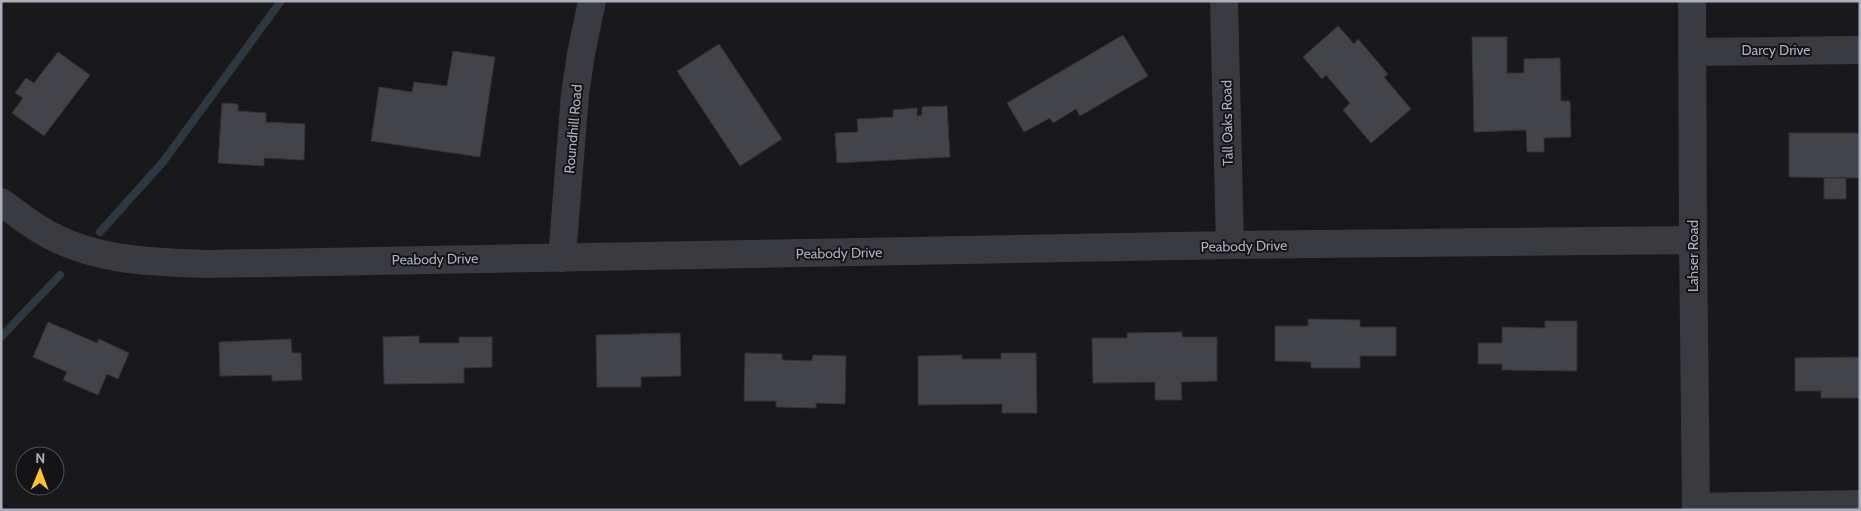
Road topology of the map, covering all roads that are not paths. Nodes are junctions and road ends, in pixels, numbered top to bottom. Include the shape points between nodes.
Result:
1 (592, 1) edge
2 (1224, 1) edge
3 (1692, 1) edge
4 (1860, 50) edge
5 (1693, 52) junction
6 (1, 202) edge
7 (1692, 240) junction
8 (1230, 246) junction
9 (562, 258) junction
10 (1860, 504) edge
11 (1696, 508) edge

1 - 9 street, Roundhill Road via 575,94
2 - 8 street, Tall Oaks Road
3 - 5 street, Lahser Road
4 - 5 street, Darcy Drive
5 - 7 street, Lahser Road
6 - 9 street, Peabody Drive via 39,230 71,244 119,258 208,264
7 - 8 street, Peabody Drive
7 - 11 street, Lahser Road
8 - 9 street, Peabody Drive
10 - 11 street

